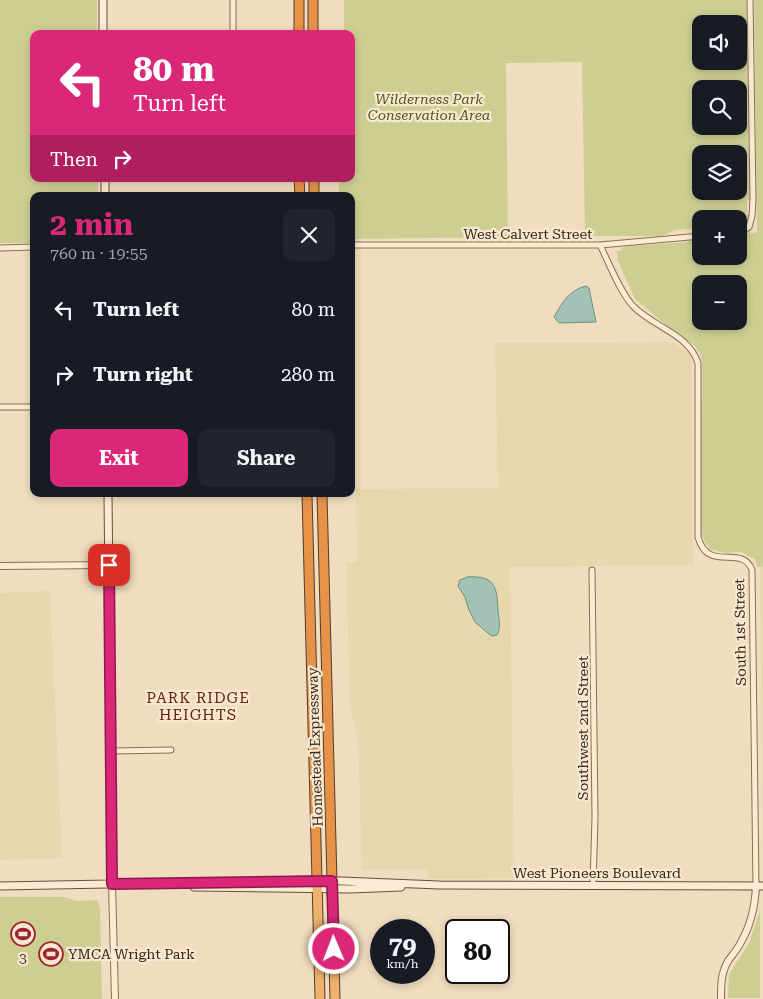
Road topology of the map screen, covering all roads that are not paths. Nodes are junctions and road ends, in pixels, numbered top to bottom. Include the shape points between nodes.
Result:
1 (103, 0) edge
2 (233, 0) edge
3 (299, 0) edge
4 (313, 0) edge
5 (750, 0) edge
6 (104, 30) edge
7 (233, 30) edge
8 (299, 30) edge
9 (313, 30) edge
10 (747, 228) edge
11 (692, 237) edge
12 (355, 245) edge
13 (600, 245) junction
14 (0, 248) edge
15 (30, 248) edge
16 (30, 406) edge
17 (0, 407) edge
18 (108, 497) edge
19 (307, 497) edge
20 (322, 497) edge
21 (109, 565) junction
22 (0, 566) edge
23 (592, 570) dead end
24 (171, 750) dead end
25 (111, 751) junction
26 (112, 884) junction
27 (317, 884) junction
28 (332, 885) junction
29 (593, 885) junction
30 (0, 886) edge
31 (759, 886) edge
32 (115, 999) edge
33 (320, 999) edge
34 (335, 999) edge
35 (721, 999) edge

1 - 6 main road
2 - 7 street
3 - 8 highway
4 - 9 highway
5 - 10 street via 753,199
11 - 13 street, West Calvert Street
12 - 13 street, West Calvert Street
13 - 31 street, South 1st Street via 634,307 686,343 696,356 698,537 702,548 711,556 741,558 750,564 752,570
14 - 15 street
16 - 17 street
18 - 21 main road
19 - 27 highway, Homestead Expressway
20 - 28 highway, Homestead Expressway
21 - 22 street
21 - 25 main road
23 - 29 street, Southwest 2nd Street
24 - 25 street
25 - 26 main road
26 - 27 main road, West Pioneers Boulevard
26 - 30 main road, West Pioneers Boulevard
26 - 32 street
27 - 28 main road, West Pioneers Boulevard
27 - 33 highway, Homestead Expressway
28 - 29 main road, West Pioneers Boulevard
28 - 34 highway, Homestead Expressway
29 - 31 main road, West Pioneers Boulevard
31 - 35 street, South 1st Street via 747,930 722,975

